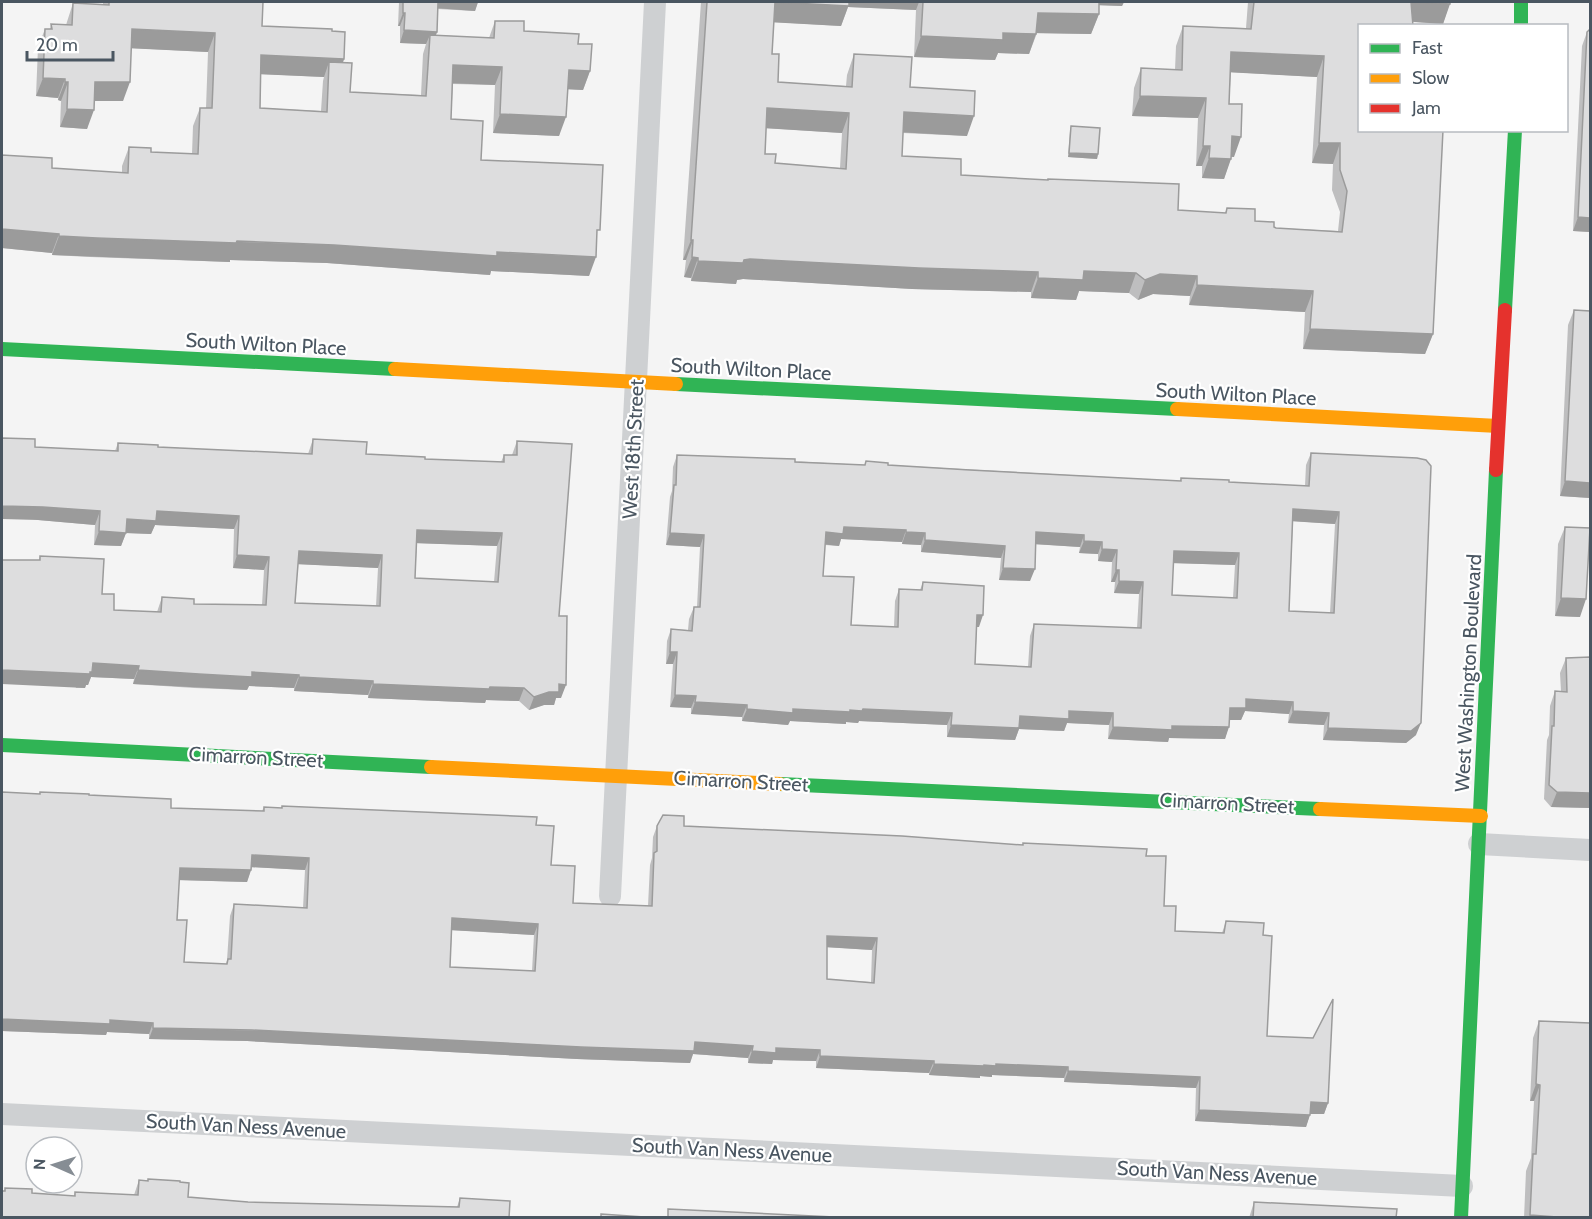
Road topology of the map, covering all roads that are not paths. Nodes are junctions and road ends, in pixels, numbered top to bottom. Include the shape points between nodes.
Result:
1 (655, 2) edge
2 (1521, 2) edge
3 (1521, 24) edge
4 (1515, 132) edge
5 (2, 349) edge
6 (636, 383) junction
7 (1498, 426) junction
8 (2, 745) edge
9 (617, 776) junction
10 (1481, 816) junction
11 (1479, 844) junction
12 (1590, 850) edge
13 (610, 896) dead end
14 (2, 1114) edge
15 (1462, 1186) junction
16 (1461, 1218) edge

1 - 6 street, West 18th Street
2 - 3 street
4 - 7 street, West Washington Boulevard
5 - 6 street, South Wilton Place
6 - 7 street, South Wilton Place
6 - 9 street, West 18th Street
7 - 10 street, West Washington Boulevard
8 - 9 street, Cimarron Street
9 - 10 street, Cimarron Street
9 - 13 street, West 18th Street
10 - 11 street, West Washington Boulevard
11 - 12 street
11 - 15 street, West Washington Boulevard
14 - 15 street, South Van Ness Avenue
15 - 16 street, West Washington Boulevard

